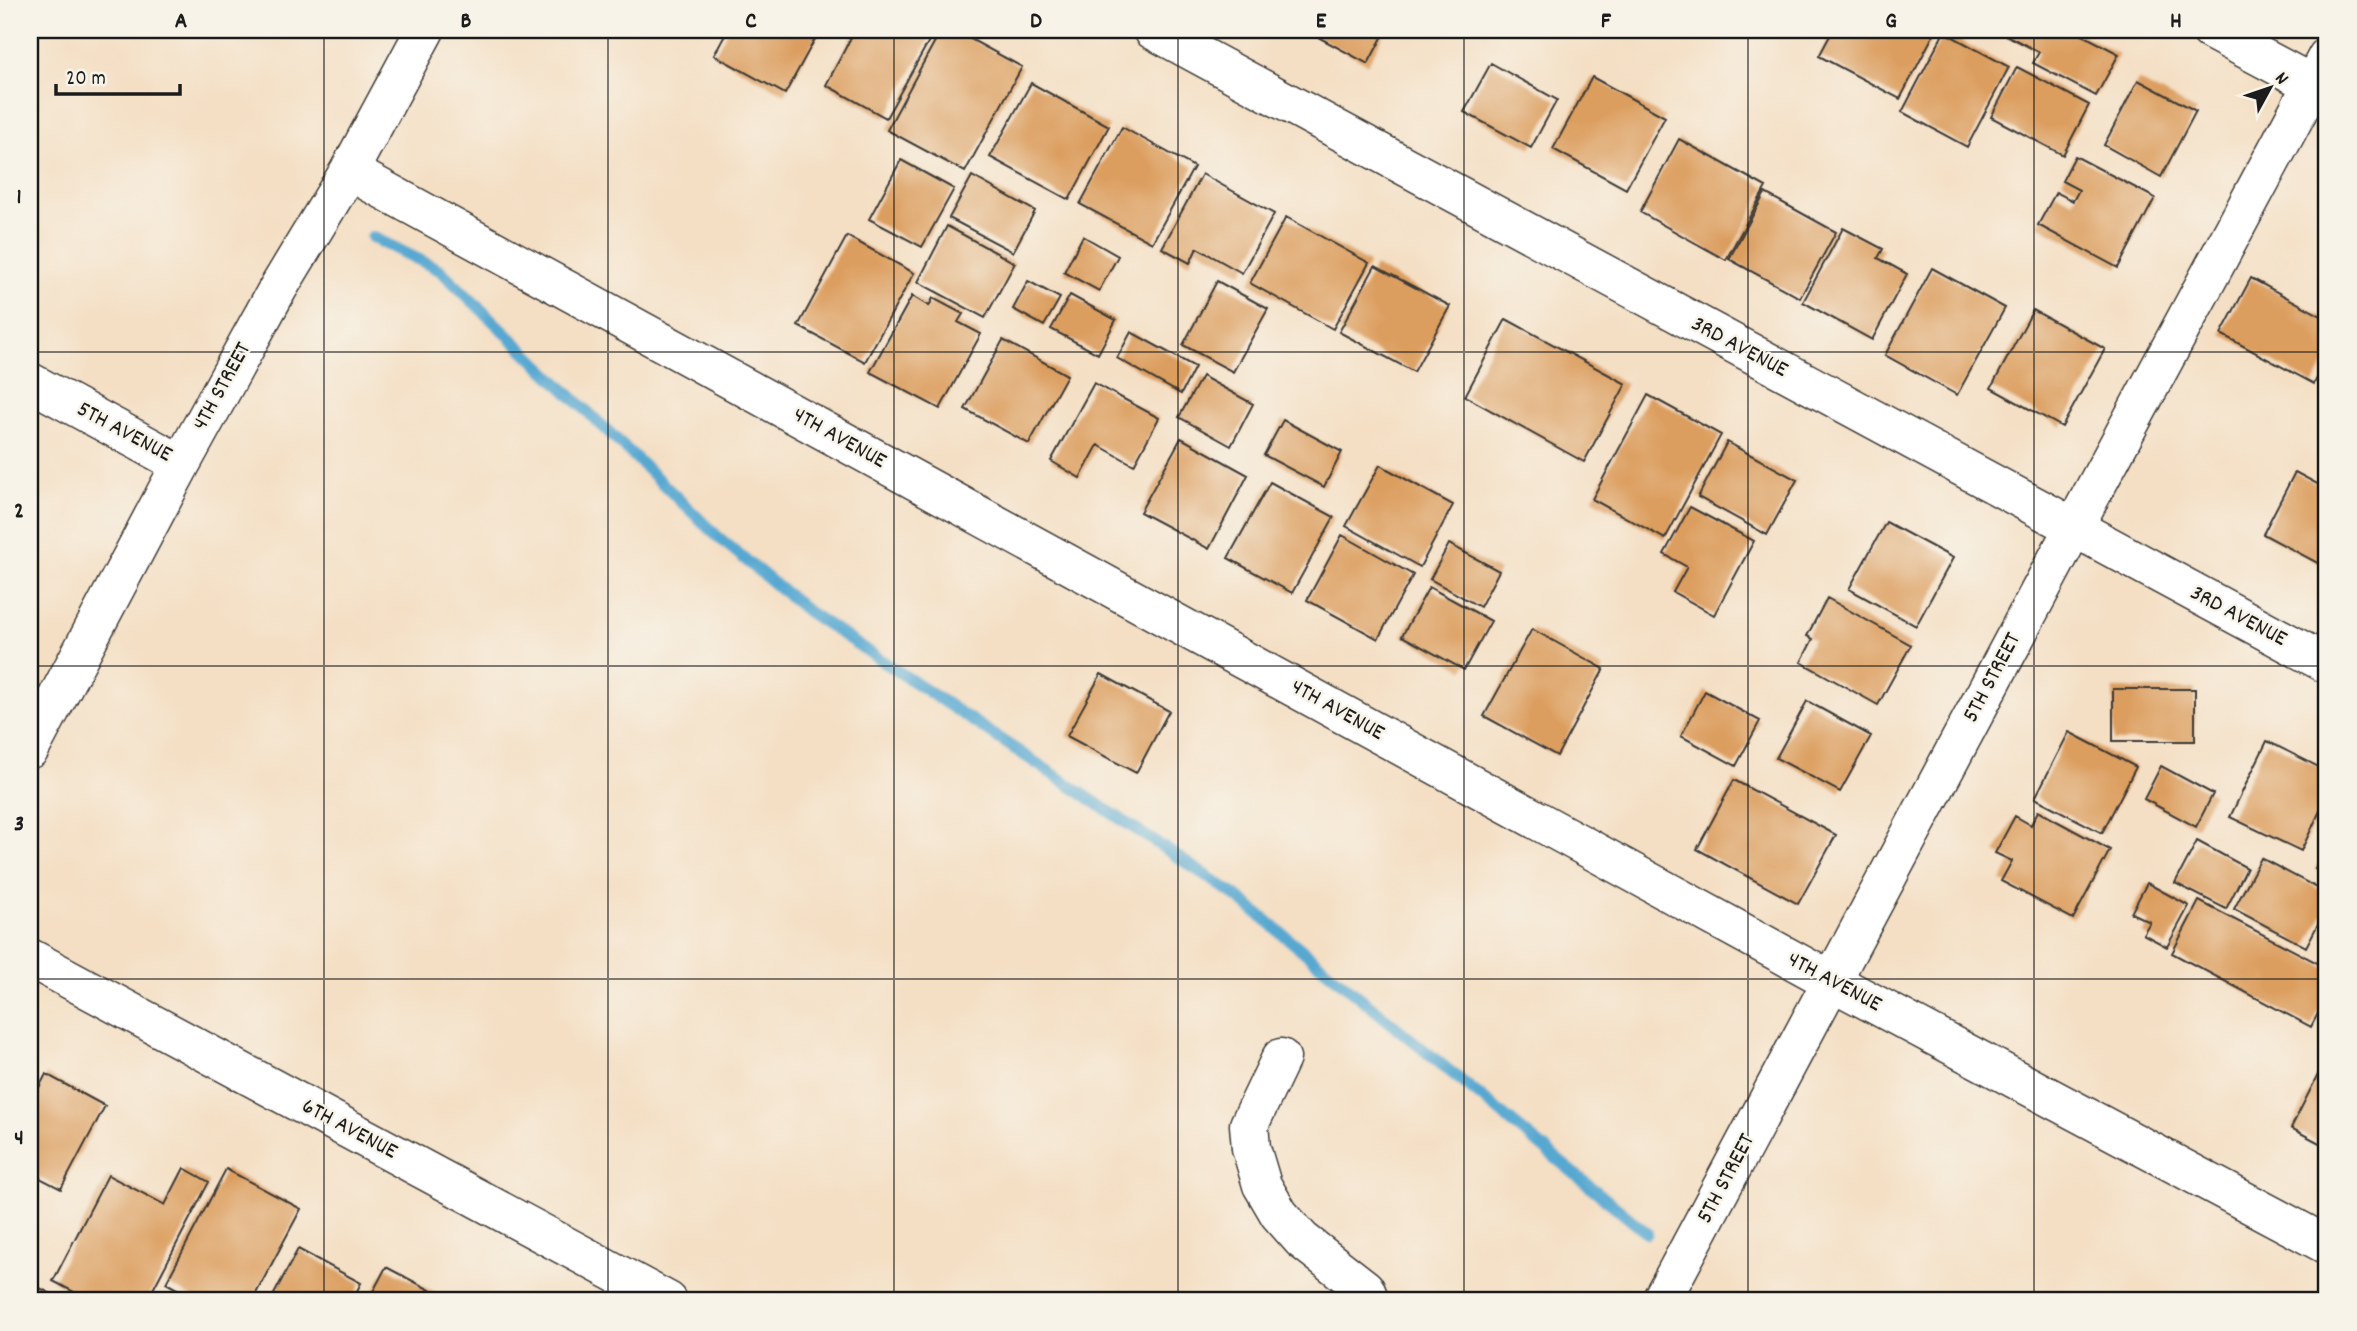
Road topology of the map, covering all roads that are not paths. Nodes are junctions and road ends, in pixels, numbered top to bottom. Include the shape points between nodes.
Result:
1 (425, 30) edge
2 (1153, 30) edge
3 (2210, 30) edge
4 (2322, 78) edge
5 (349, 171) junction
6 (30, 382) edge
7 (181, 464) junction
8 (2073, 529) junction
9 (2327, 664) edge
10 (30, 749) edge
11 (30, 958) edge
12 (1833, 982) junction
13 (1281, 1058) dead end
14 (2327, 1245) edge
15 (668, 1301) edge
16 (1370, 1301) edge
17 (1661, 1301) edge

1 - 5 street, 4TH STREET
2 - 8 street, 3RD AVENUE
3 - 4 street
4 - 8 street, 5TH STREET
5 - 7 street, 4TH STREET
5 - 12 street, 4TH AVENUE
6 - 7 street, 5TH AVENUE
7 - 10 street, 4TH STREET
8 - 9 street, 3RD AVENUE
8 - 12 street, 5TH STREET
11 - 15 street, 6TH AVENUE
12 - 14 street, 4TH AVENUE
12 - 17 street, 5TH STREET
13 - 16 street via 1249,1125 1262,1185 1302,1240 1365,1289

